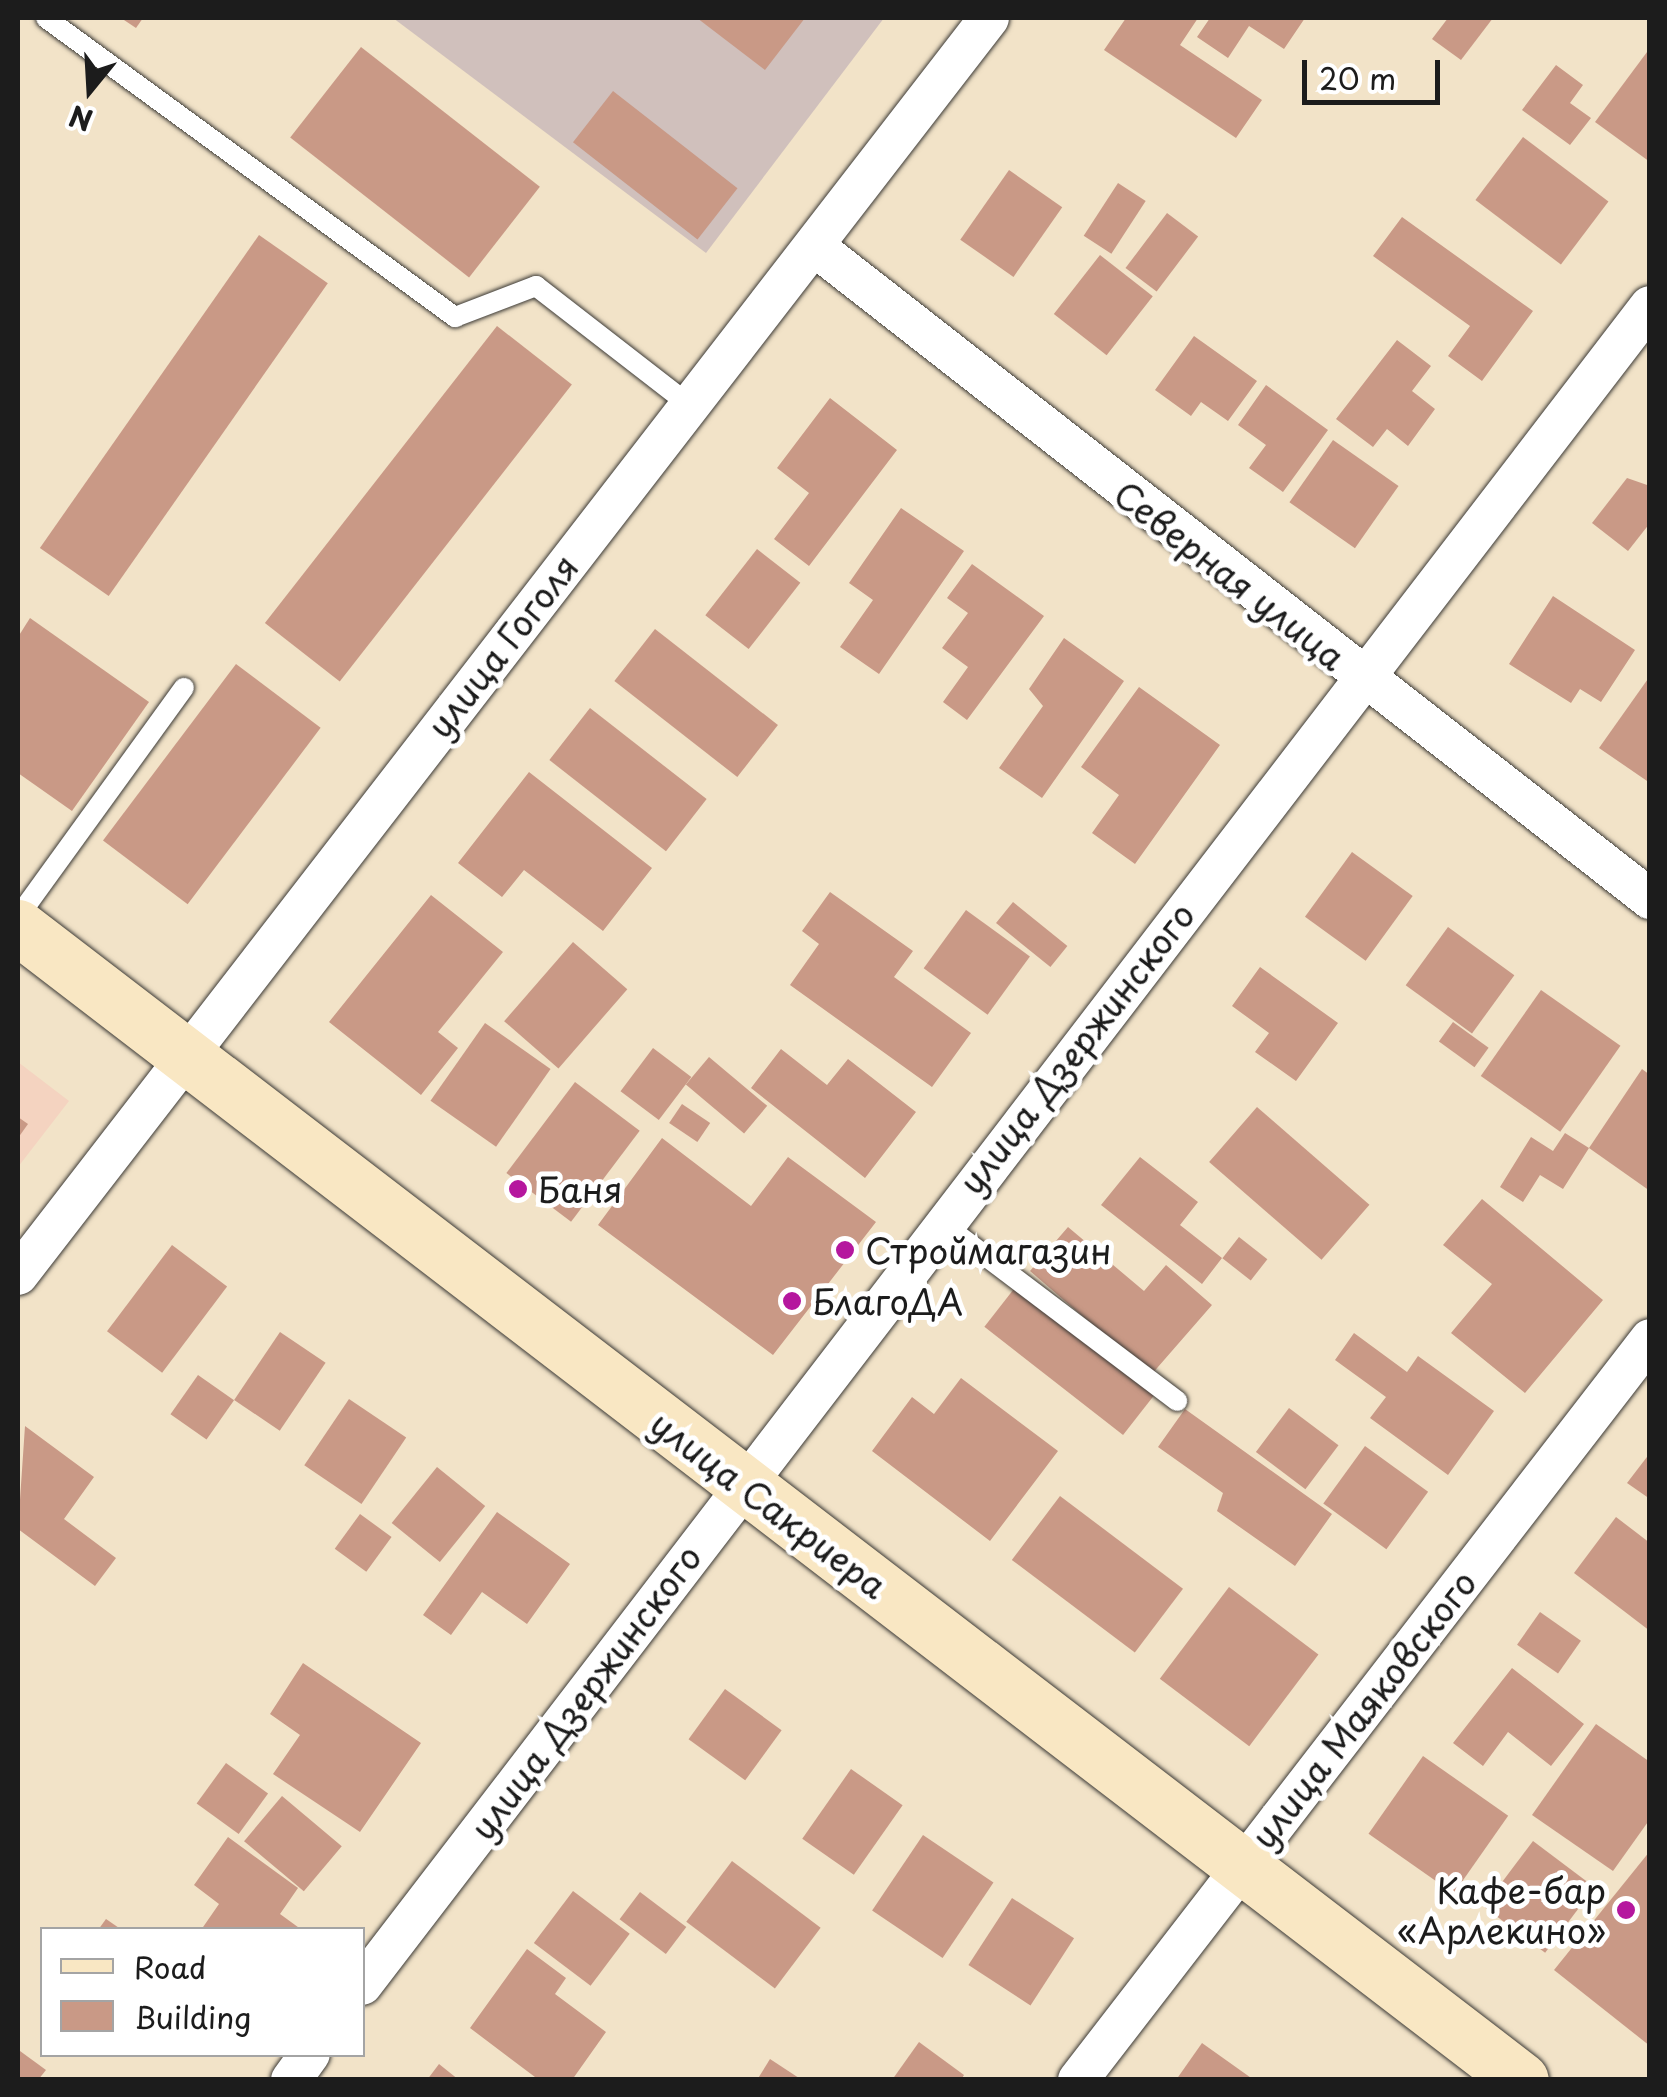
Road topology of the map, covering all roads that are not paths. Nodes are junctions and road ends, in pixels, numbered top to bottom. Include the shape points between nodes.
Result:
1 (46, 18) edge
2 (989, 18) edge
3 (814, 246) junction
4 (1650, 306) edge
5 (688, 404) junction
6 (1362, 677) junction
7 (184, 688) dead end
8 (1650, 900) edge
9 (18, 917) edge
10 (18, 927) edge
11 (186, 1056) junction
12 (942, 1223) junction
13 (18, 1276) edge
14 (1650, 1339) edge
15 (1177, 1401) dead end
16 (743, 1484) junction
17 (1242, 1866) junction
18 (365, 1981) edge
19 (308, 2057) edge
20 (291, 2080) edge
21 (1078, 2080) edge
22 (1521, 2080) edge

1 - 5 lane via 455,317 536,286
2 - 3 street, улица Гоголя
3 - 5 street, улица Гоголя
3 - 6 street, Северная улица
4 - 6 street, улица Дзержинского
5 - 11 street, улица Гоголя
6 - 8 street, Северная улица
6 - 12 street, улица Дзержинского
7 - 9 lane
10 - 11 street, улица Сакриера
11 - 13 street, улица Гоголя
11 - 16 street, улица Сакриера
12 - 15 lane
12 - 16 street, улица Дзержинского
14 - 17 street, улица Маяковского
16 - 17 street, улица Сакриера
16 - 18 street, улица Дзержинского
17 - 21 street, улица Маяковского
17 - 22 street, улица Сакриера
19 - 20 street

